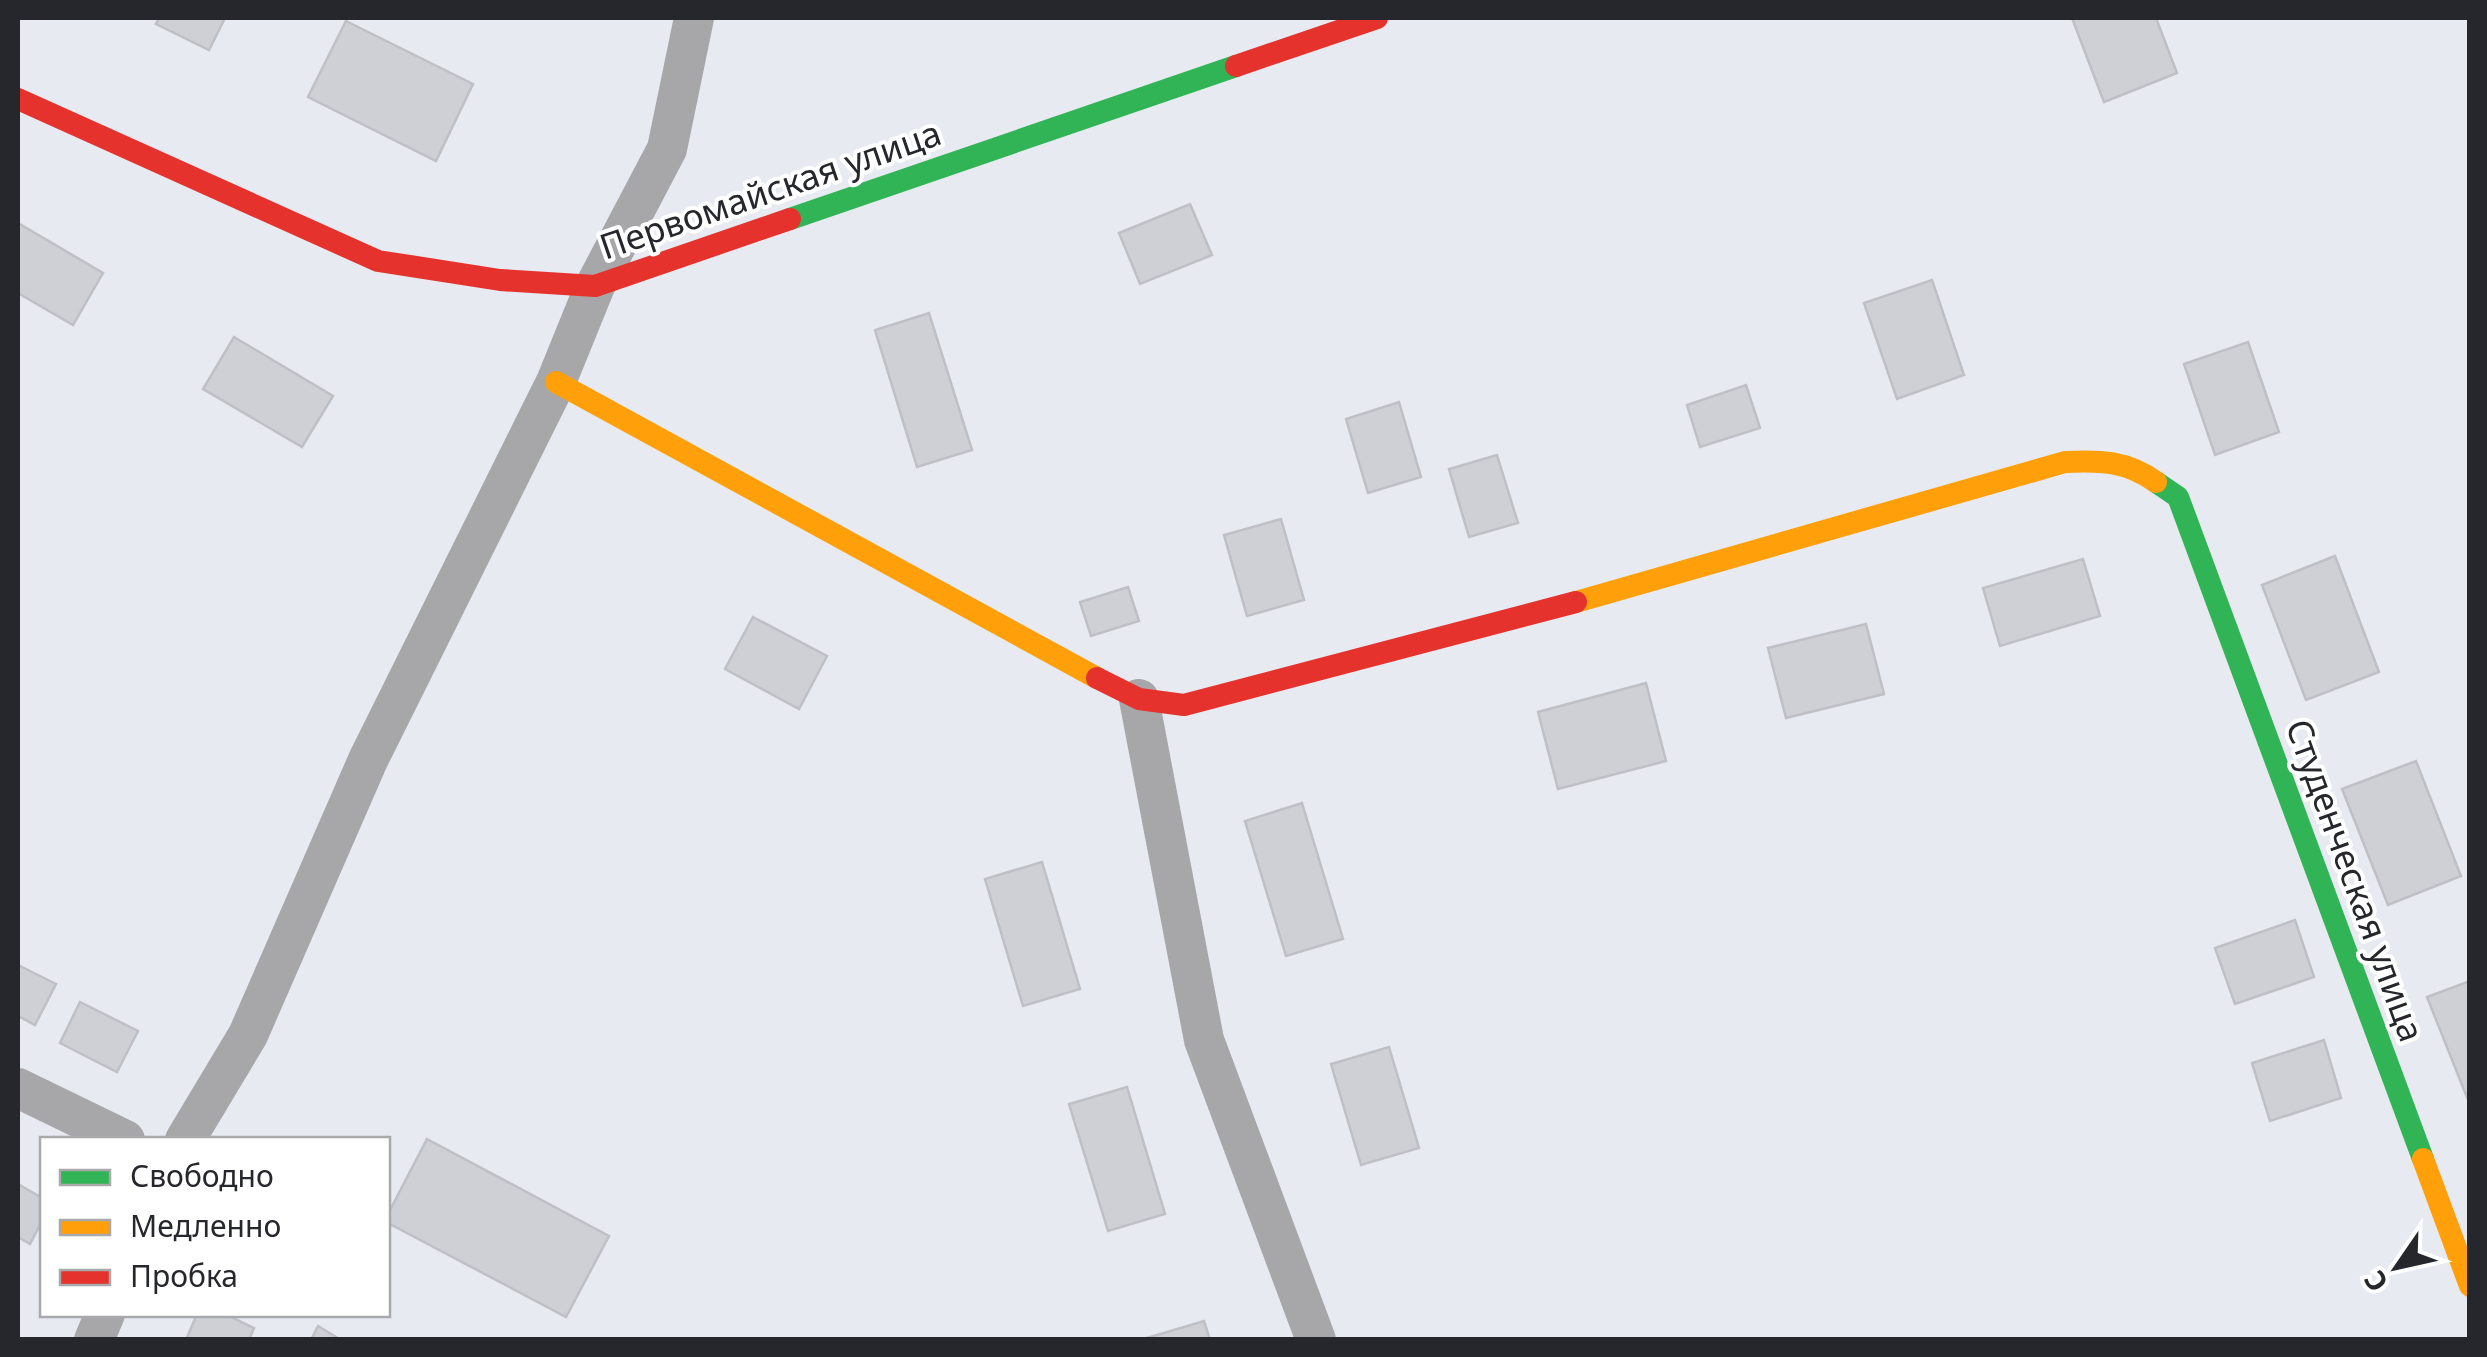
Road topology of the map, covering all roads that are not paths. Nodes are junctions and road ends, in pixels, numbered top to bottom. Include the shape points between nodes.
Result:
1 (694, 18) edge
2 (1378, 18) edge
3 (18, 99) edge
4 (595, 286) junction
5 (556, 382) junction
6 (1139, 699) junction
7 (18, 1088) edge
8 (119, 1137) edge
9 (187, 1137) edge
10 (2470, 1286) edge
11 (1316, 1340) edge

1 - 4 street via 667,149
2 - 4 street, Первомайская улица
3 - 4 street, Первомайская улица via 378,261
4 - 5 street
5 - 6 street
5 - 9 street via 368,760 248,1035
6 - 10 street, Студенческая улица via 1184,705 1676,575 2065,462 2103,460 2138,468 2178,498
6 - 11 street via 1204,1040
7 - 8 street

